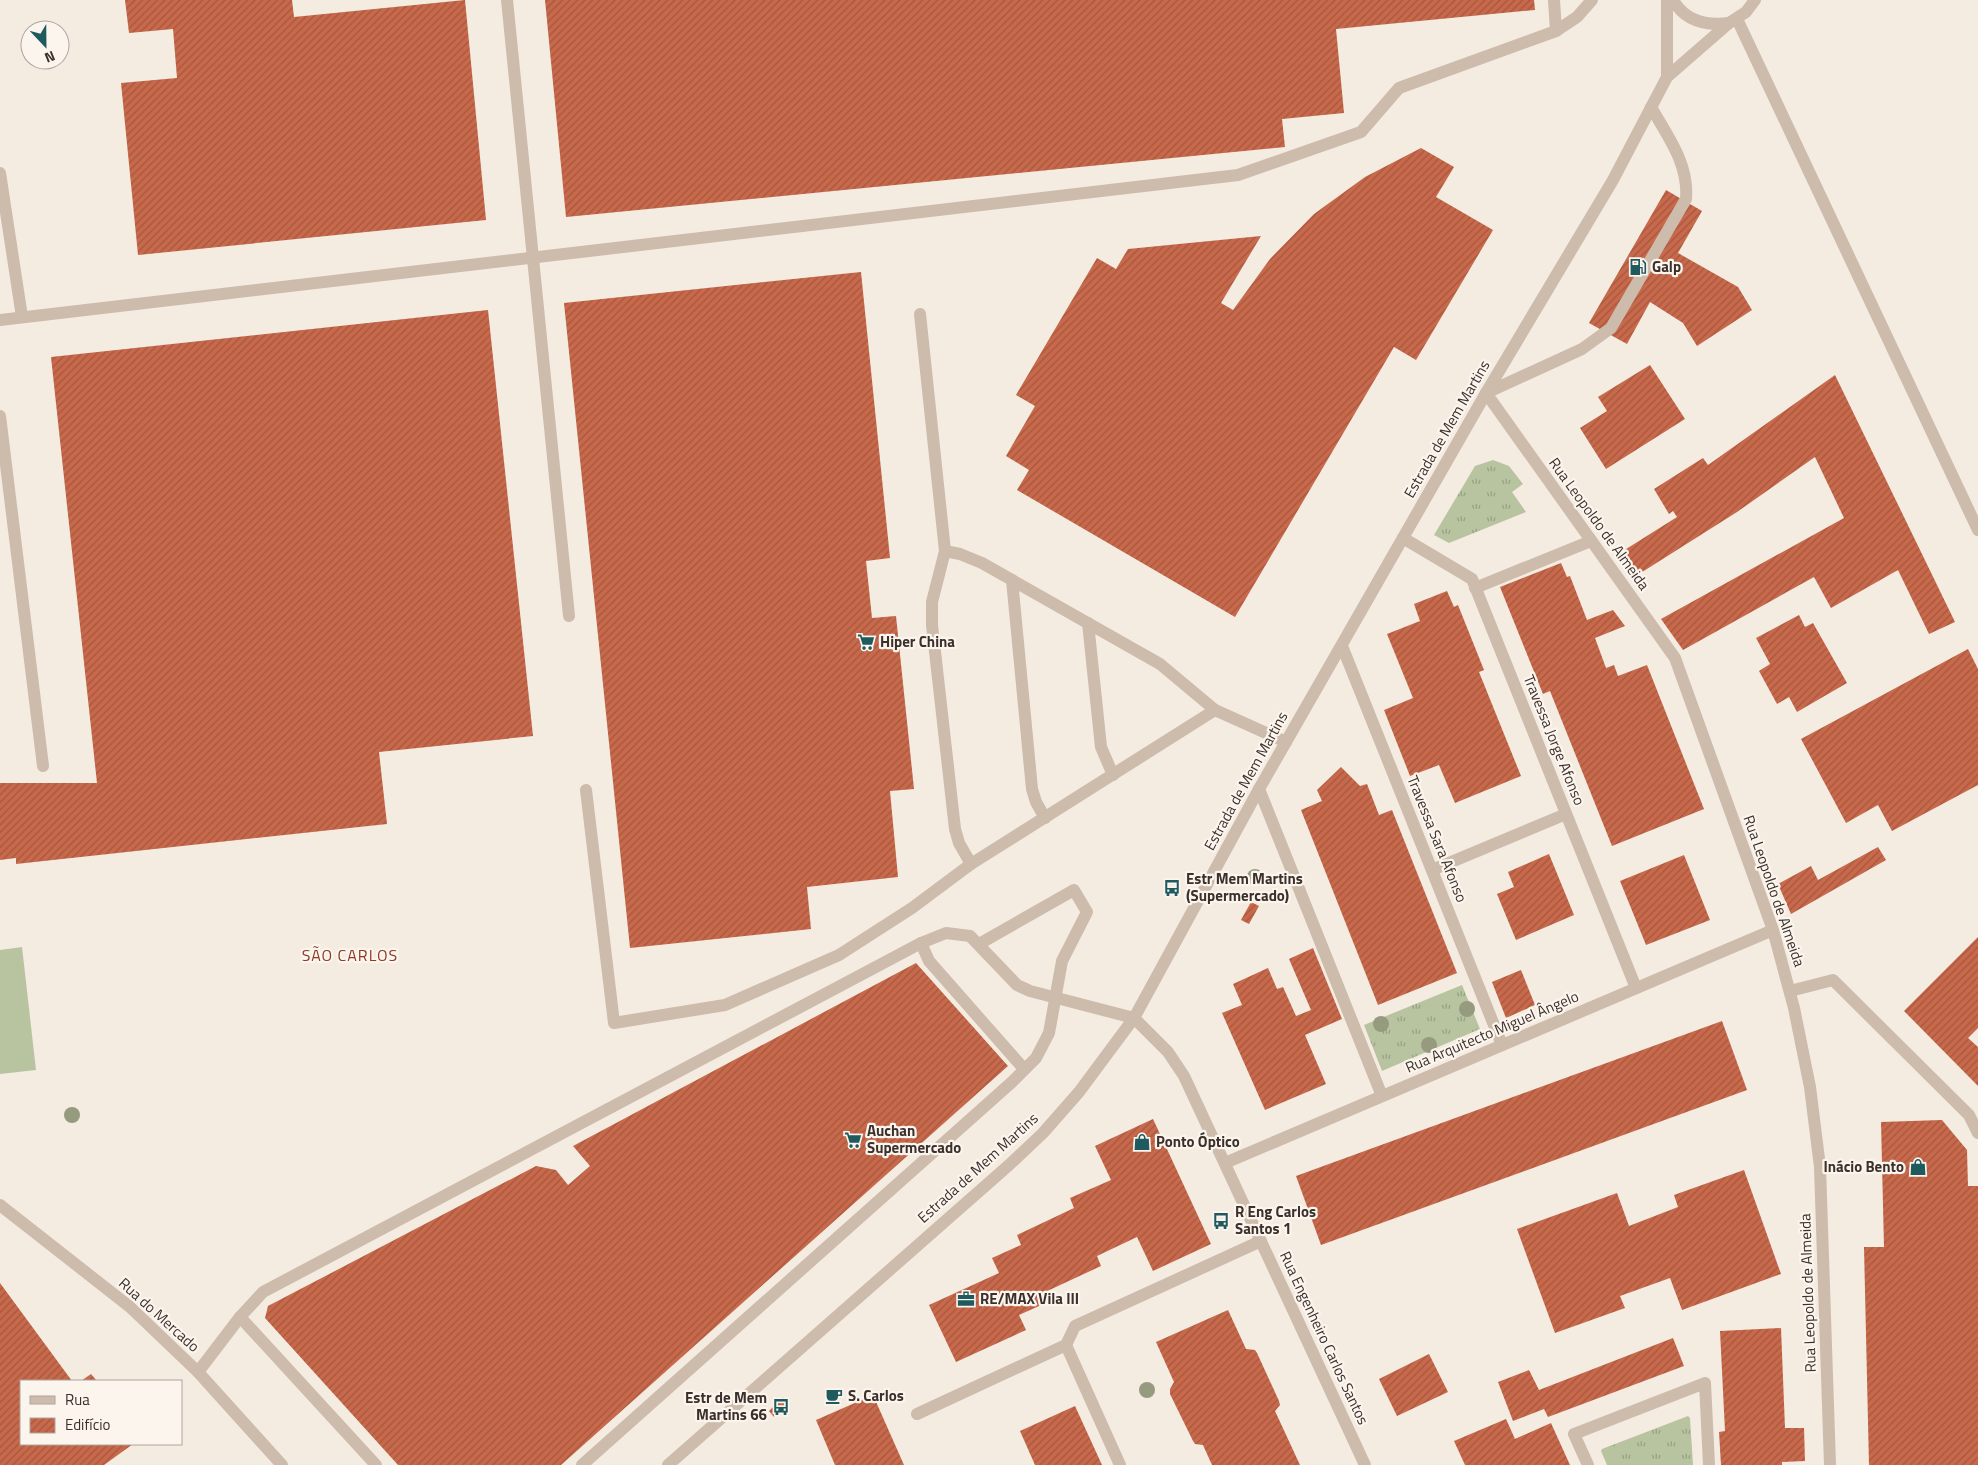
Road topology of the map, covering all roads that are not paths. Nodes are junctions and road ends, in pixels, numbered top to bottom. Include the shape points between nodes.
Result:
1 (507, 0) edge
2 (1554, 0) edge
3 (1592, 0) edge
4 (1666, 0) edge
5 (1673, 0) edge
6 (1755, 0) edge
7 (1760, 0) edge
8 (1737, 18) junction
9 (1556, 31) junction
10 (1667, 77) junction
11 (1651, 107) junction
12 (0, 173) edge
13 (533, 257) junction
14 (920, 314) dead end
15 (22, 317) junction
16 (0, 320) edge
17 (1486, 393) junction
18 (0, 416) edge
19 (1978, 530) edge
20 (1403, 538) junction
21 (1591, 541) junction
22 (945, 552) junction
23 (1012, 580) junction
24 (1475, 588) junction
25 (569, 616) dead end
26 (1088, 623) junction
27 (1342, 646) junction
28 (1215, 710) junction
29 (1286, 742) junction
30 (43, 766) dead end
31 (1113, 775) junction
32 (1259, 789) junction
33 (586, 790) dead end
34 (1566, 814) junction
35 (1045, 818) junction
36 (971, 864) junction
37 (1432, 870) junction
38 (1773, 930) junction
39 (921, 943) junction
40 (979, 944) junction
41 (1636, 988) junction
42 (1790, 991) junction
43 (1055, 997) junction
44 (1134, 1018) junction
45 (1502, 1045) junction
46 (1024, 1069) junction
47 (1382, 1096) junction
48 (1978, 1133) edge
49 (1225, 1163) junction
50 (0, 1205) edge
51 (1261, 1242) junction
52 (240, 1318) junction
53 (1066, 1345) junction
54 (198, 1372) junction
55 (917, 1414) dead end
56 (282, 1465) edge
57 (376, 1465) edge
58 (582, 1465) edge
59 (668, 1465) edge
60 (1120, 1465) edge
61 (1365, 1465) edge
62 (1588, 1465) edge
63 (1709, 1465) edge
64 (1830, 1465) edge

1 - 13 street
2 - 9 street
3 - 9 street via 1577,17
4 - 10 street, Estrada de Mem Martins
5 - 8 street via 1688,17 1703,23
6 - 8 street, Estrada de Mem Martins
7 - 8 street
8 - 10 street, Estrada de Mem Martins
8 - 19 street
9 - 13 street via 1400,88 1361,132 1238,174
10 - 11 street, Estrada de Mem Martins
11 - 17 street, Estrada de Mem Martins via 1613,180
11 - 17 street via 1685,172 1686,199 1671,225 1611,328 1582,349
12 - 15 street
13 - 15 street
13 - 25 street
14 - 22 street
15 - 16 street
17 - 20 street, Estrada de Mem Martins
17 - 21 street, Rua Leopoldo de Almeida
18 - 30 street
20 - 24 street, Travessa Jorge Afonso via 1472,579
20 - 27 street, Estrada de Mem Martins
21 - 24 street
21 - 38 street, Rua Leopoldo de Almeida via 1675,658
22 - 23 street via 982,563
22 - 36 street via 932,602 932,625 955,830
23 - 26 street
23 - 35 street via 1032,789
24 - 34 street, Travessa Jorge Afonso
26 - 28 street via 1160,664
26 - 31 street via 1101,746
27 - 29 street, Estrada de Mem Martins
27 - 37 street, Travessa Sara Afonso
28 - 29 street
28 - 31 street
29 - 32 street, Estrada de Mem Martins
31 - 35 street
32 - 44 street, Estrada de Mem Martins
32 - 47 street
33 - 36 street via 614,1023 725,1005 839,954 912,908
34 - 37 street
34 - 41 street, Travessa Jorge Afonso
35 - 36 street
37 - 45 street, Travessa Sara Afonso
38 - 41 street, Rua Arquitecto Miguel Ângelo
38 - 42 street, Rua Leopoldo de Almeida
39 - 40 street via 946,933 970,936
39 - 46 street via 929,960
39 - 52 street via 263,1292
40 - 43 street via 1017,984
40 - 43 street via 1074,890 1086,912 1062,961
41 - 45 street, Rua Arquitecto Miguel Ângelo
42 - 48 street via 1832,980 1969,1115
42 - 64 street, Rua Leopoldo de Almeida via 1810,1087 1820,1167
43 - 44 street
43 - 46 street via 1049,1033 1036,1058
44 - 49 street, Rua Engenheiro Carlos Santos via 1168,1052 1184,1076
44 - 59 street, Estrada de Mem Martins via 1079,1092 1016,1159
45 - 47 street, Rua Arquitecto Miguel Ângelo
46 - 58 street
47 - 49 street, Rua Arquitecto Miguel Ângelo
49 - 51 street, Rua Engenheiro Carlos Santos
50 - 54 street, Rua do Mercado via 130,1307
51 - 53 street via 1075,1326
51 - 61 street, Rua Engenheiro Carlos Santos
52 - 54 street
52 - 57 street
53 - 55 street
53 - 60 street
54 - 56 street, Rua do Mercado
62 - 63 street via 1574,1434 1705,1383

